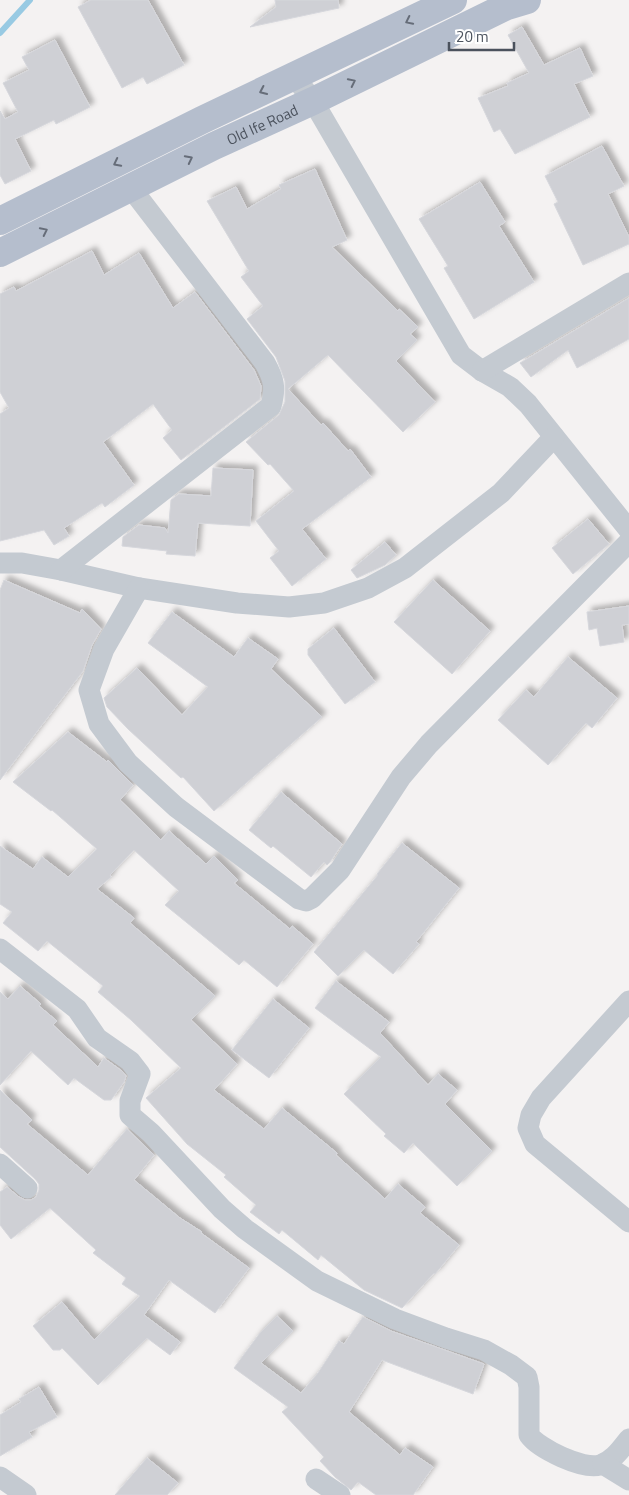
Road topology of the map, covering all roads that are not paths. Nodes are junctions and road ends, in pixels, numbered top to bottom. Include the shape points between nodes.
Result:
1 (453, 0) edge
2 (527, 0) edge
3 (294, 76) junction
4 (313, 101) junction
5 (131, 188) junction
6 (0, 221) edge
7 (0, 253) edge
8 (629, 283) edge
9 (482, 372) junction
10 (554, 437) junction
11 (629, 530) edge
12 (629, 542) edge
13 (0, 563) edge
14 (61, 570) junction
15 (139, 588) junction
16 (0, 949) edge
17 (629, 1001) edge
18 (0, 1164) edge
19 (27, 1188) dead end
20 (629, 1222) edge
21 (629, 1438) edge
22 (603, 1464) junction
23 (0, 1477) edge
24 (316, 1478) dead end
25 (629, 1480) edge
26 (26, 1495) edge
27 (340, 1495) edge

1 -> 3 main road, Old Ife Road
4 -> 2 main road, Old Ife Road via 506,6
3 - 4 street
3 -> 6 main road, Old Ife Road
5 -> 4 main road, Old Ife Road
4 - 9 street via 462,355
7 -> 5 main road, Old Ife Road
5 - 14 street via 265,363 273,377 274,394 271,406
8 - 9 street
9 - 10 street via 510,387
10 - 11 street
10 - 15 street via 501,494 405,568 368,588 324,603 289,607 237,604
12 - 15 street via 429,744 401,777 340,870 306,900 299,899 176,807 128,763 99,724 89,690 104,648
13 - 14 street via 22,563
14 - 15 street
16 - 22 street via 77,1009 97,1038 130,1061 140,1074 130,1101 130,1115 222,1209 317,1281 395,1319 484,1350 511,1365 527,1377 529,1435 533,1440 560,1456 585,1465
17 - 20 street via 541,1098 528,1128 535,1144
18 - 19 street
21 - 22 street via 617,1455
22 - 25 street
23 - 26 street
24 - 27 street

